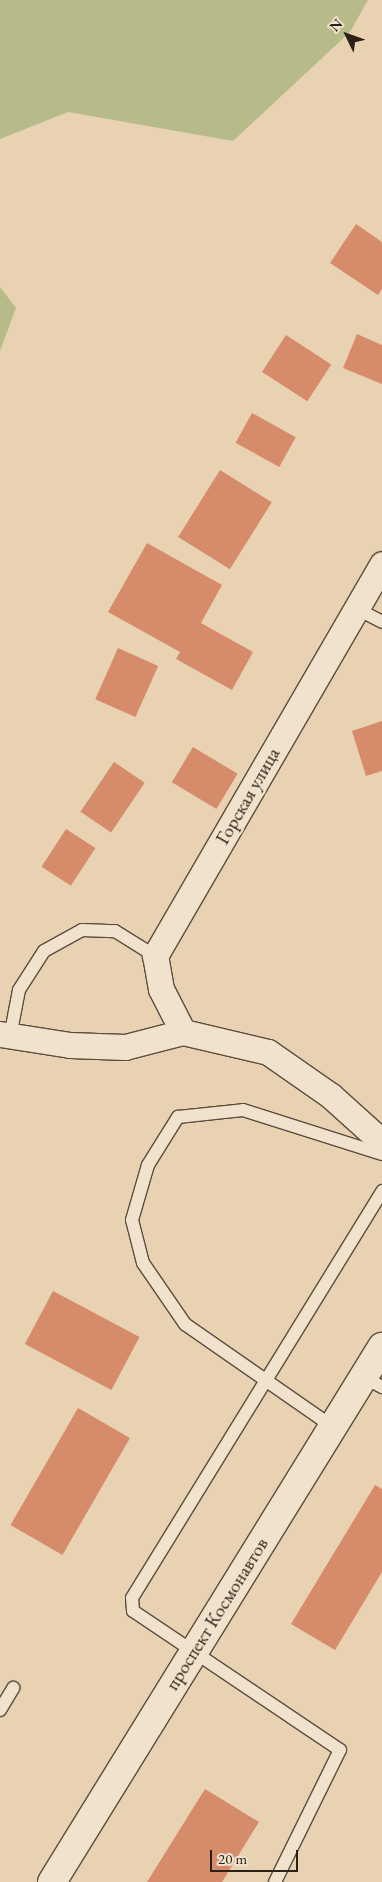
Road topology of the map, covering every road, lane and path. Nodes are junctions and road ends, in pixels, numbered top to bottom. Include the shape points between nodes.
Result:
1 (382, 564) edge
2 (357, 608) junction
3 (382, 622) edge
4 (155, 956) junction
5 (183, 1032) junction
6 (5, 1036) edge
7 (382, 1142) edge
8 (382, 1154) edge
9 (382, 1191) edge
10 (382, 1347) edge
11 (266, 1380) junction
12 (373, 1382) edge
13 (333, 1426) junction
14 (195, 1650) junction
15 (13, 1688) dead end
16 (0, 1710) edge
17 (52, 1882) edge
18 (275, 1882) edge

1 - 2 street, Горская улица
2 - 3 lane
2 - 4 street, Горская улица
4 - 5 street via 161,988
4 - 6 lane via 115,931 82,930 44,951 18,990
5 - 6 street via 126,1048
5 - 7 street via 268,1052 330,1096
8 - 11 lane via 243,1110 178,1117 148,1165 132,1220 143,1263 185,1324
9 - 11 lane
10 - 12 main road, проспект Космонавтов
11 - 13 lane
11 - 14 lane via 132,1598 133,1611
12 - 13 main road, проспект Космонавтов
13 - 14 main road, проспект Космонавтов
14 - 17 main road, проспект Космонавтов
14 - 18 lane via 340,1750
15 - 16 lane

